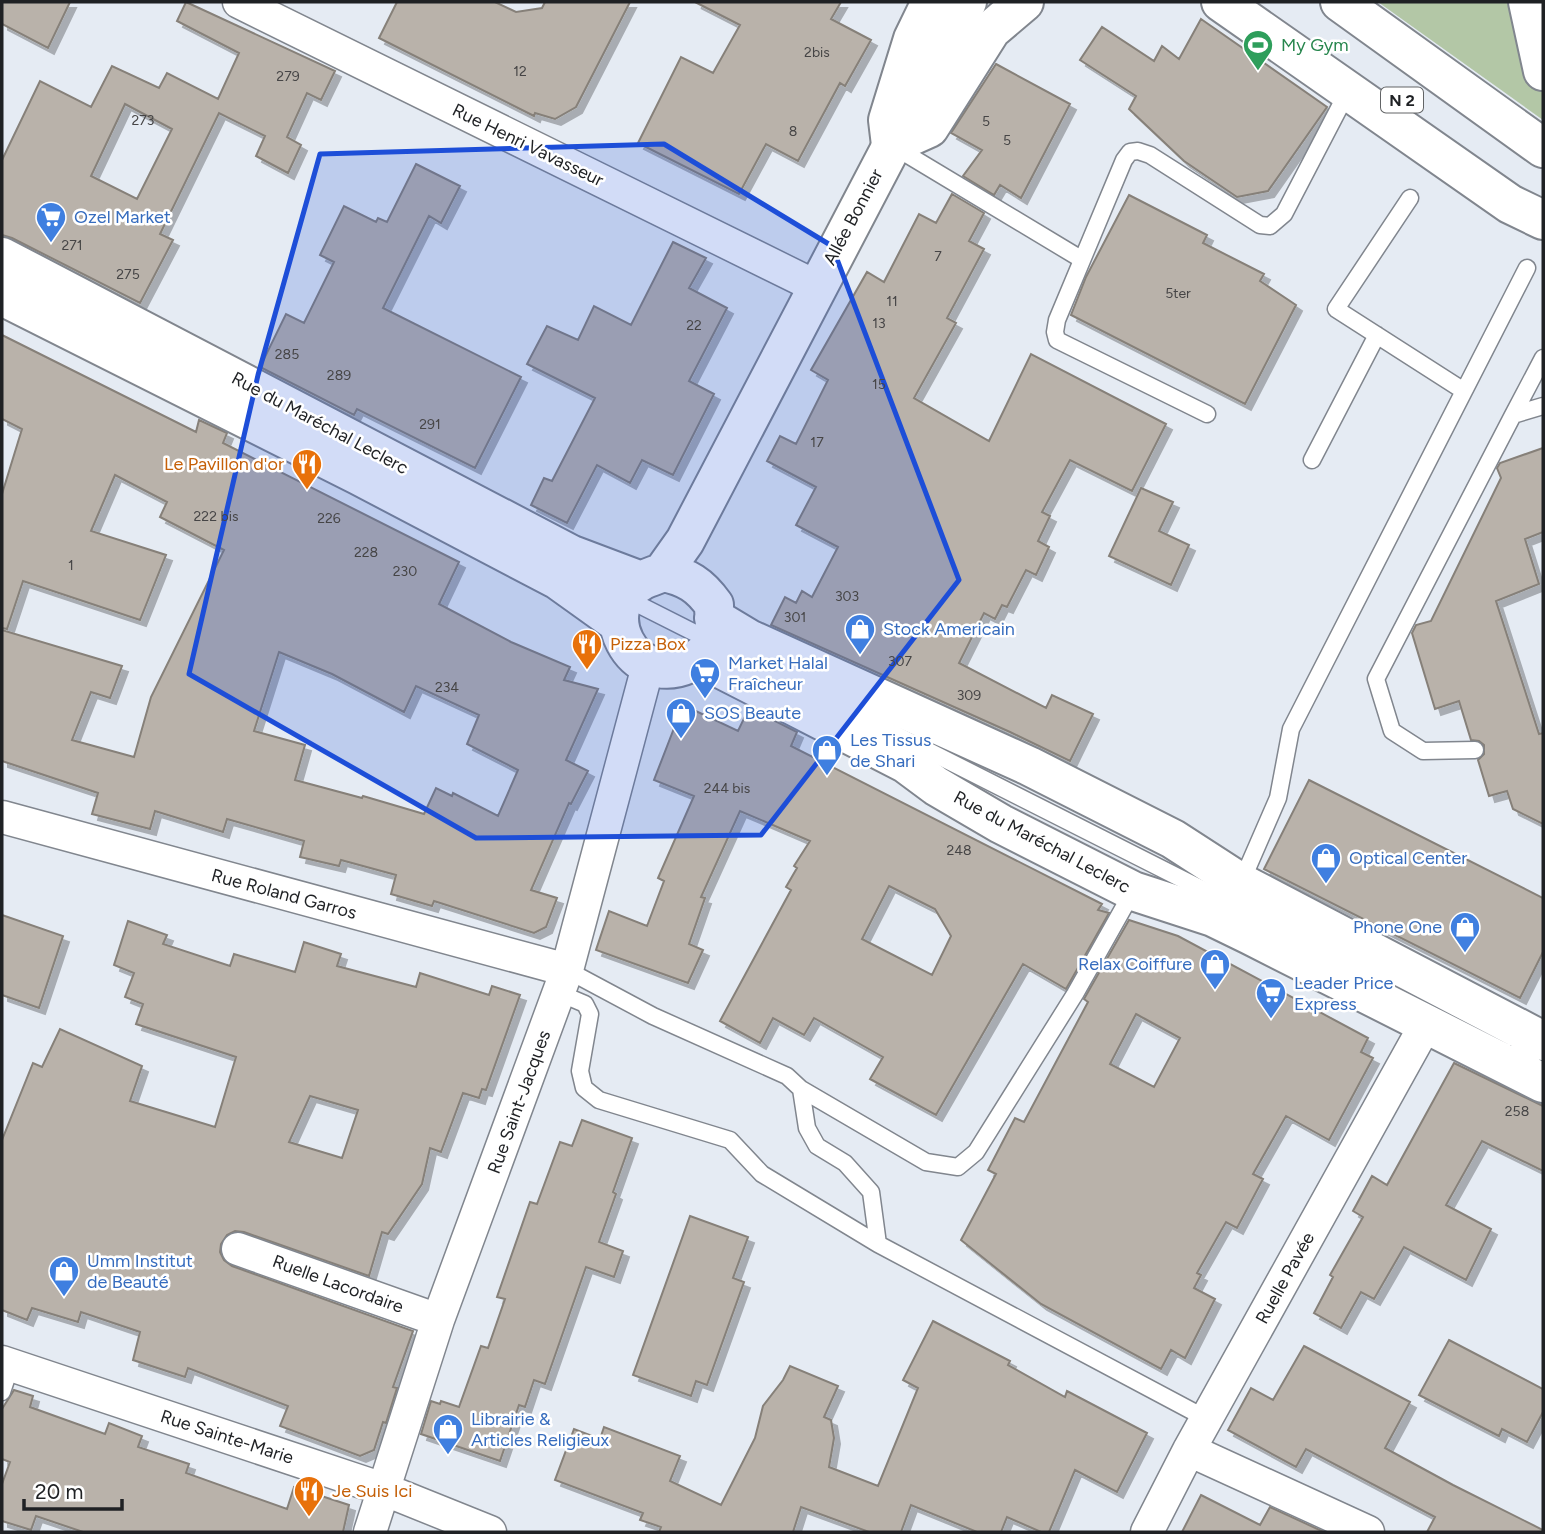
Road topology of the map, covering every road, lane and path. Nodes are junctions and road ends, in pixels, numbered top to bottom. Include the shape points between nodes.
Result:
1 (239, 2) edge
2 (931, 2) edge
3 (967, 2) edge
4 (1024, 2) edge
5 (1221, 2) edge
6 (1261, 2) edge
7 (1340, 2) edge
8 (1528, 2) edge
9 (1543, 71) edge
10 (1348, 91) junction
11 (891, 145) junction
12 (1543, 148) edge
13 (1410, 198) dead end
14 (1543, 199) edge
15 (1543, 219) edge
16 (1081, 259) junction
17 (1527, 268) dead end
18 (5, 277) edge
19 (817, 287) junction
20 (1377, 335) junction
21 (1543, 358) edge
22 (1464, 391) junction
23 (1543, 406) edge
24 (1207, 414) dead end
25 (1513, 415) junction
26 (741, 432) junction
27 (1312, 460) dead end
28 (636, 594) junction
29 (709, 628) junction
30 (648, 666) junction
31 (1475, 750) dead end
32 (2, 817) edge
33 (1241, 883) junction
34 (1133, 891) junction
35 (563, 982) junction
36 (1395, 987) dead end
37 (1426, 1024) junction
38 (1543, 1041) edge
39 (1543, 1083) edge
40 (801, 1089) junction
41 (878, 1244) junction
42 (238, 1249) dead end
43 (438, 1320) junction
44 (5, 1373) edge
45 (1207, 1419) junction
46 (1189, 1450) junction
47 (383, 1489) junction
48 (370, 1532) edge
49 (490, 1532) edge
50 (1147, 1532) edge
51 (1368, 1532) edge

1 - 19 street, Rue Henri Vavasseur
2 - 11 street via 913,39 888,120
3 - 11 street, Allée Bonnier
4 - 11 street via 991,30 929,128
5 - 10 street
6 - 14 street, N 2
7 - 12 street, N 2
8 - 9 street
10 - 15 street via 1510,204
10 - 16 lane via 1284,214 1270,226 1259,225 1150,155 1130,152
11 - 16 lane
11 - 19 street, Allée Bonnier
13 - 20 lane via 1336,309
16 - 24 lane via 1057,320 1057,340
17 - 22 lane
18 - 28 street, Rue du Maréchal Leclerc via 572,555
19 - 26 street, Allée Bonnier
20 - 22 lane
20 - 27 lane
21 - 25 lane
22 - 33 lane via 1291,729 1278,798
23 - 25 lane
25 - 31 lane via 1376,679 1392,731 1423,751
26 - 28 street, Allée Bonnier via 685,541
26 - 29 street, Allée Bonnier via 706,539
28 - 29 street, Rue du Maréchal Leclerc via 684,577 695,583
28 - 30 street via 621,636
29 - 30 street via 677,668
29 - 33 street, Rue du Maréchal Leclerc via 749,639 1029,766 1173,839
29 - 34 street, Rue du Maréchal Leclerc via 936,786
29 - 36 lane, Rue du Maréchal Leclerc
30 - 35 street, Rue Saint-Jacques
32 - 35 street, Rue Roland Garros
33 - 38 street, Rue du Maréchal Leclerc
34 - 37 street, Rue du Maréchal Leclerc via 1213,917
34 - 40 lane via 976,1152 958,1167 926,1162
35 - 40 lane via 787,1076
35 - 41 lane via 590,1014 580,1071 584,1088 599,1100 730,1140 762,1174
35 - 43 street, Rue Saint-Jacques
37 - 39 street, Rue du Maréchal Leclerc
37 - 45 street, Ruelle Pavée
40 - 41 lane via 807,1128 817,1146 845,1163 871,1192
41 - 45 lane
42 - 43 street, Ruelle Lacordaire
43 - 47 street, Rue Saint-Jacques
44 - 47 street, Rue Sainte-Marie
45 - 46 street, Ruelle Pavée
46 - 50 street, Ruelle Pavée
46 - 51 street
47 - 48 street, Rue Saint-Jacques
47 - 49 street, Rue Sainte-Marie

